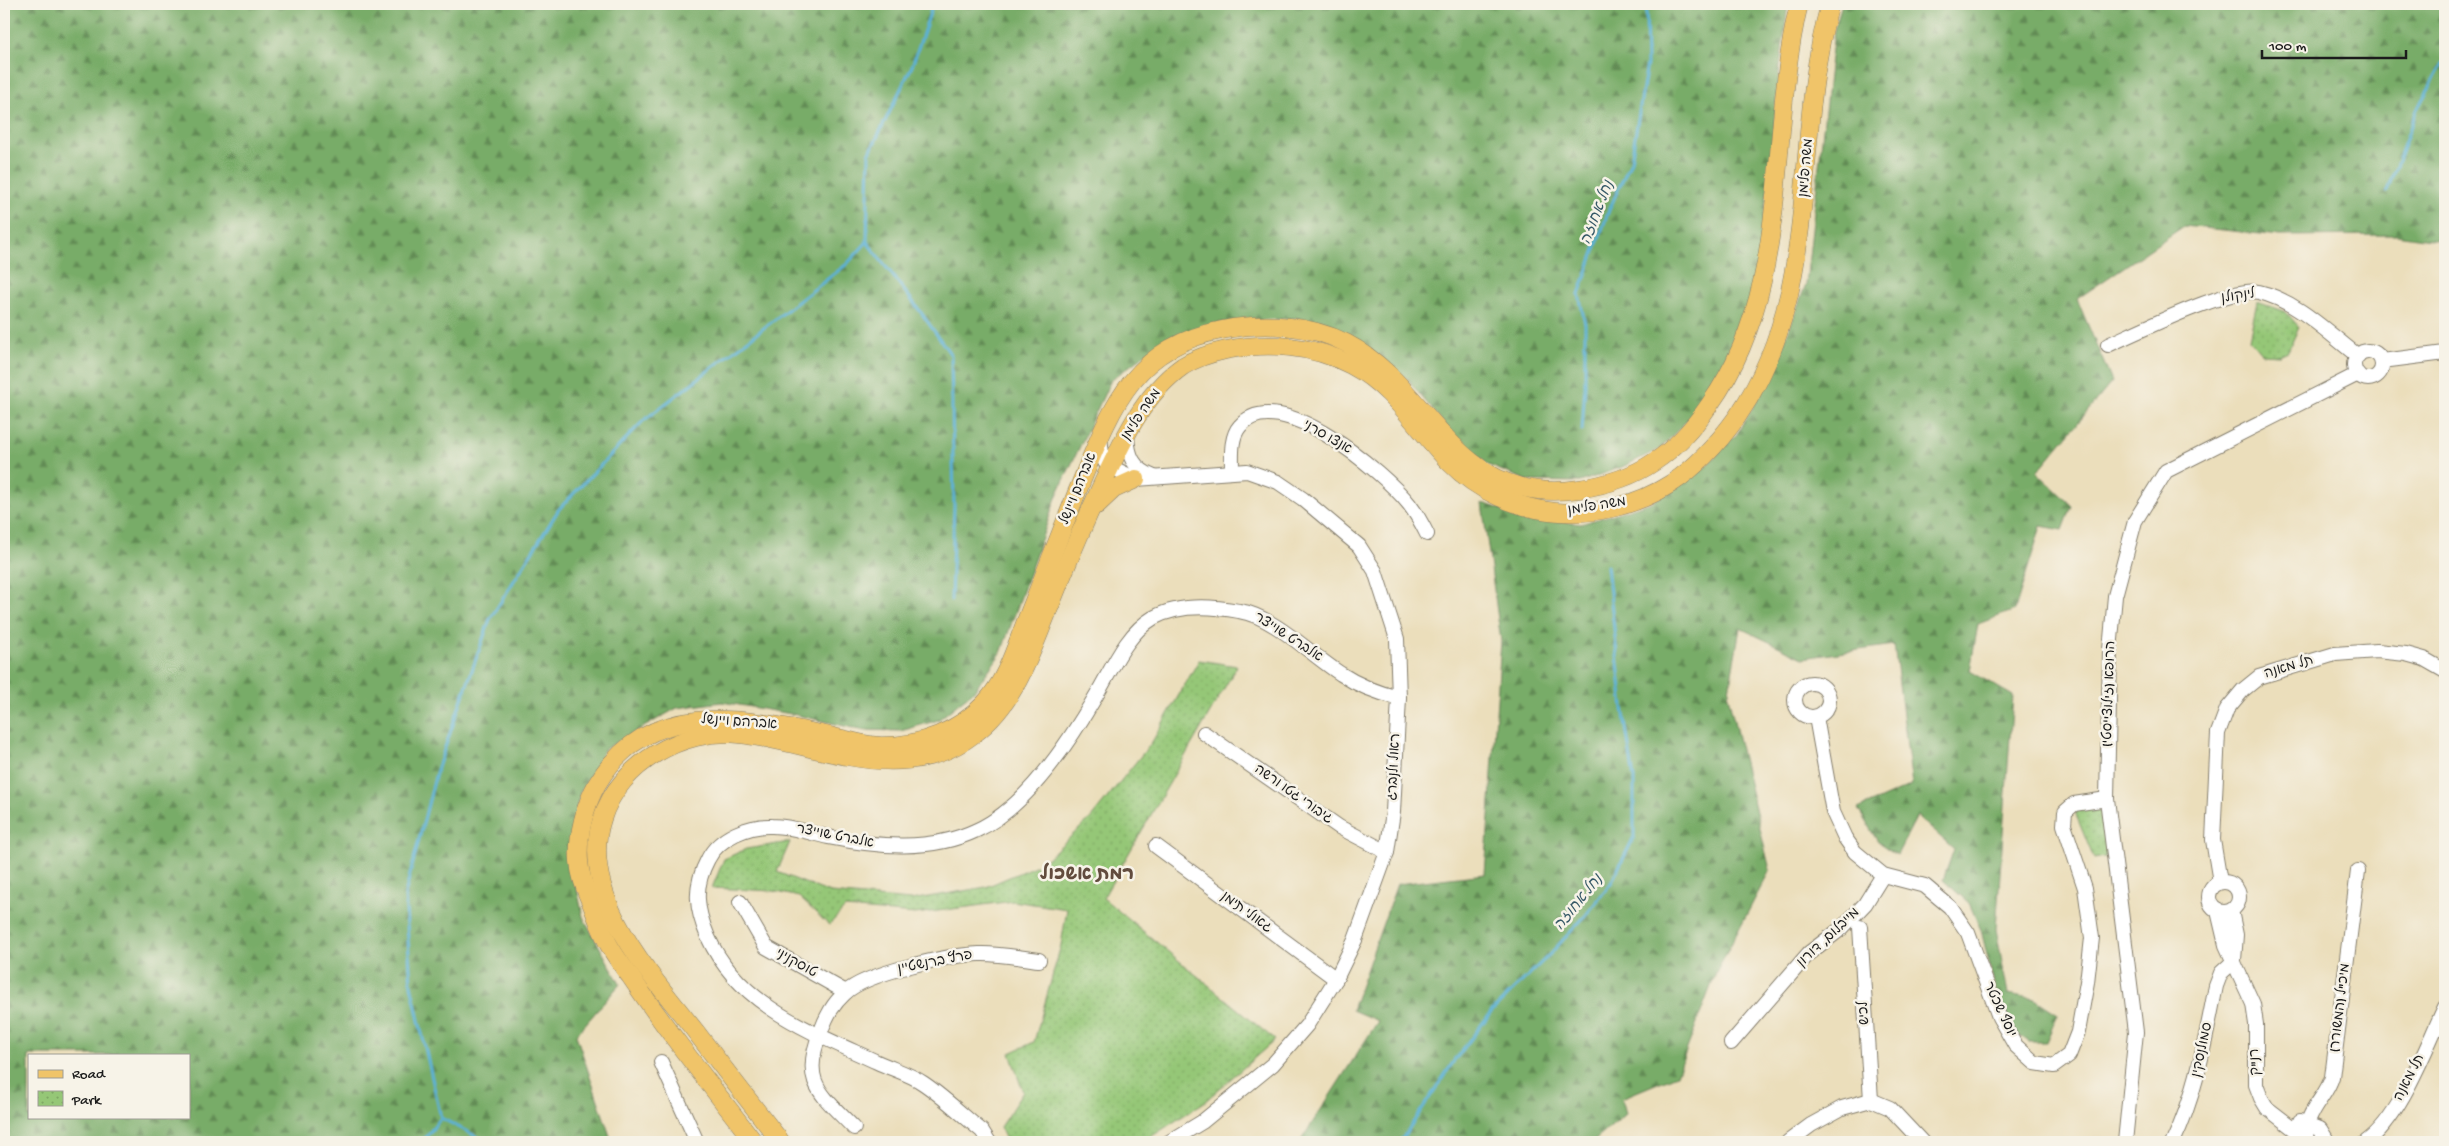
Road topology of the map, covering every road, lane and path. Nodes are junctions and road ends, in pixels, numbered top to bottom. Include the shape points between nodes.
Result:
1 (1799, 4) edge
2 (1830, 4) edge
3 (2108, 346) dead end
4 (2445, 353) edge
5 (2358, 356) junction
6 (2382, 361) junction
7 (2358, 374) junction
8 (1127, 435) junction
9 (1100, 437) junction
10 (1110, 467) junction
11 (1232, 470) junction
12 (1155, 477) junction
13 (1136, 479) junction
14 (1090, 512) junction
15 (1427, 534) dead end
16 (2445, 671) edge
17 (1399, 698) junction
18 (1816, 717) dead end
19 (1204, 733) dead end
20 (2107, 798) junction
21 (1156, 846) dead end
22 (1387, 852) junction
23 (2358, 871) dead end
24 (1883, 875) junction
25 (2220, 882) junction
26 (740, 902) dead end
27 (2225, 911) junction
28 (1860, 927) dead end
29 (1039, 960) dead end
30 (2234, 961) junction
31 (1336, 979) junction
32 (846, 992) junction
33 (2445, 1007) edge
34 (819, 1035) junction
35 (1731, 1044) dead end
36 (661, 1062) dead end
37 (1871, 1100) junction
38 (2284, 1120) junction
39 (2308, 1124) junction
40 (2386, 1125) junction
41 (854, 1128) dead end
42 (2309, 1140) edge
43 (697, 1142) edge
44 (754, 1142) edge
45 (781, 1142) edge
46 (989, 1142) edge
47 (1169, 1142) edge
48 (1788, 1142) edge
49 (1922, 1142) edge
50 (2125, 1142) edge
51 (2173, 1142) edge
52 (2328, 1142) edge
53 (2366, 1142) edge
54 (2381, 1142) edge

1 - 9 main road, משה פלימן via 1788,62 1771,237 1753,318 1731,371 1707,409 1679,442 1649,466 1615,481 1572,490 1543,491 1513,484 1472,464 1400,386 1367,357 1321,333 1287,327 1219,330 1165,350 1126,388
2 - 8 main road, משה פלימן via 1818,60 1800,243 1778,336 1758,383 1728,429 1702,459 1669,485 1632,502 1585,512 1551,513 1517,505 1471,482 1444,457 1400,404 1354,366 1312,351 1276,346 1230,349 1195,359 1181,368 1148,402
3 - 5 street, לינקולן via 2160,321 2226,296 2257,292 2293,306
4 - 6 street
5 - 6 street via 2371,351
5 - 7 street via 2355,365
6 - 7 street via 2381,371 2374,377 2367,379
7 - 20 street, הרופא (ז'לוצ'יסטי) via 2166,471 2136,521 2115,596 2110,650
8 - 10 main road, משה פלימן
8 - 12 street via 1128,452 1137,469
9 - 10 street via 1102,454
9 - 44 main road, אברהם ויינשל via 1004,678 986,702 955,729 918,742 879,746 751,722 684,721 650,732 626,748 612,761 593,791 580,830 579,863 586,891 607,943
10 - 13 street
10 - 14 main road, אברהם ויינשל
11 - 12 street, ראול ולנברג
11 - 15 street, אנצו סרני via 1236,434 1246,421 1262,414 1293,419 1345,446 1386,480 1409,504
11 - 17 street, ראול ולנברג via 1246,471 1278,482 1359,546 1375,571 1397,639
12 - 13 street, ראול ולנברג
13 - 14 main road via 1114,489
14 - 45 main road, אברהם ויינשל via 1020,680 999,710 969,738 923,758 894,760 834,755 740,734 716,734 683,741 646,759 616,789 602,820 596,852 610,905 634,952
16 - 25 street, תל מאנה via 2424,659 2406,654 2377,651 2335,654 2259,677 2243,690 2227,709 2218,733 2213,840
17 - 22 street, ראול ולנברג via 1393,812
17 - 34 street, אלברט שוייצר via 1375,692 1340,674 1304,646 1243,611 1176,609 1153,618 1136,631 1084,717 1033,787 1004,816 975,832 933,844 880,846 770,825 735,833 711,853 699,875 697,897 702,923 718,959 761,1004
18 - 24 street, יוסף שכטר via 1837,822 1855,852
19 - 22 street, גיבורי גטו ורשה via 1339,827
20 - 24 street, יוסף שכטר via 2074,804 2064,812 2064,825 2085,888 2092,938 2078,1032 2069,1055 2054,1066 2035,1063 2015,1044 1999,1017 1968,933 1950,907 1925,886
20 - 50 street, הרופא (ז'לוצ'יסטי) via 2136,1032
21 - 31 street, גאולי תימן
22 - 31 street, ראול ולנברג via 1355,940
23 - 39 street, מיכ"ל (המשורר) via 2332,1077 2329,1087 2314,1106
24 - 35 street, מייבלום, דורון via 1864,904 1842,928 1809,953
25 - 27 street via 2212,887 2209,896 2211,905
25 - 27 street via 2229,882 2239,891 2238,904
26 - 32 street, טוסקניני via 766,947
27 - 30 street, רנ"ק via 2236,935
28 - 37 street, לכיש
29 - 32 street, פרץ ברנשטיין via 978,954 898,968
30 - 38 street, רנ"ק via 2253,1004 2256,1085 2267,1108
30 - 51 street, סמולנסקין via 2221,973 2216,986 2200,1070
31 - 47 street, ראול ולנברג via 1307,1025 1273,1064 1202,1122
32 - 34 street, פרץ ברנשטיין via 829,1010
33 - 40 street, תל מאנה
34 - 41 street, פרץ ברנשטיין via 811,1072 822,1095
34 - 46 street, אלברט שוייצר via 922,1082 982,1132
36 - 43 street
37 - 48 street via 1842,1108
37 - 49 street via 1890,1108
38 - 39 street
38 - 42 street, רנ"ק
39 - 42 street, מיכ"ל (המשורר)
39 - 52 street via 2320,1130
40 - 53 street, תל מאנה
40 - 54 street

